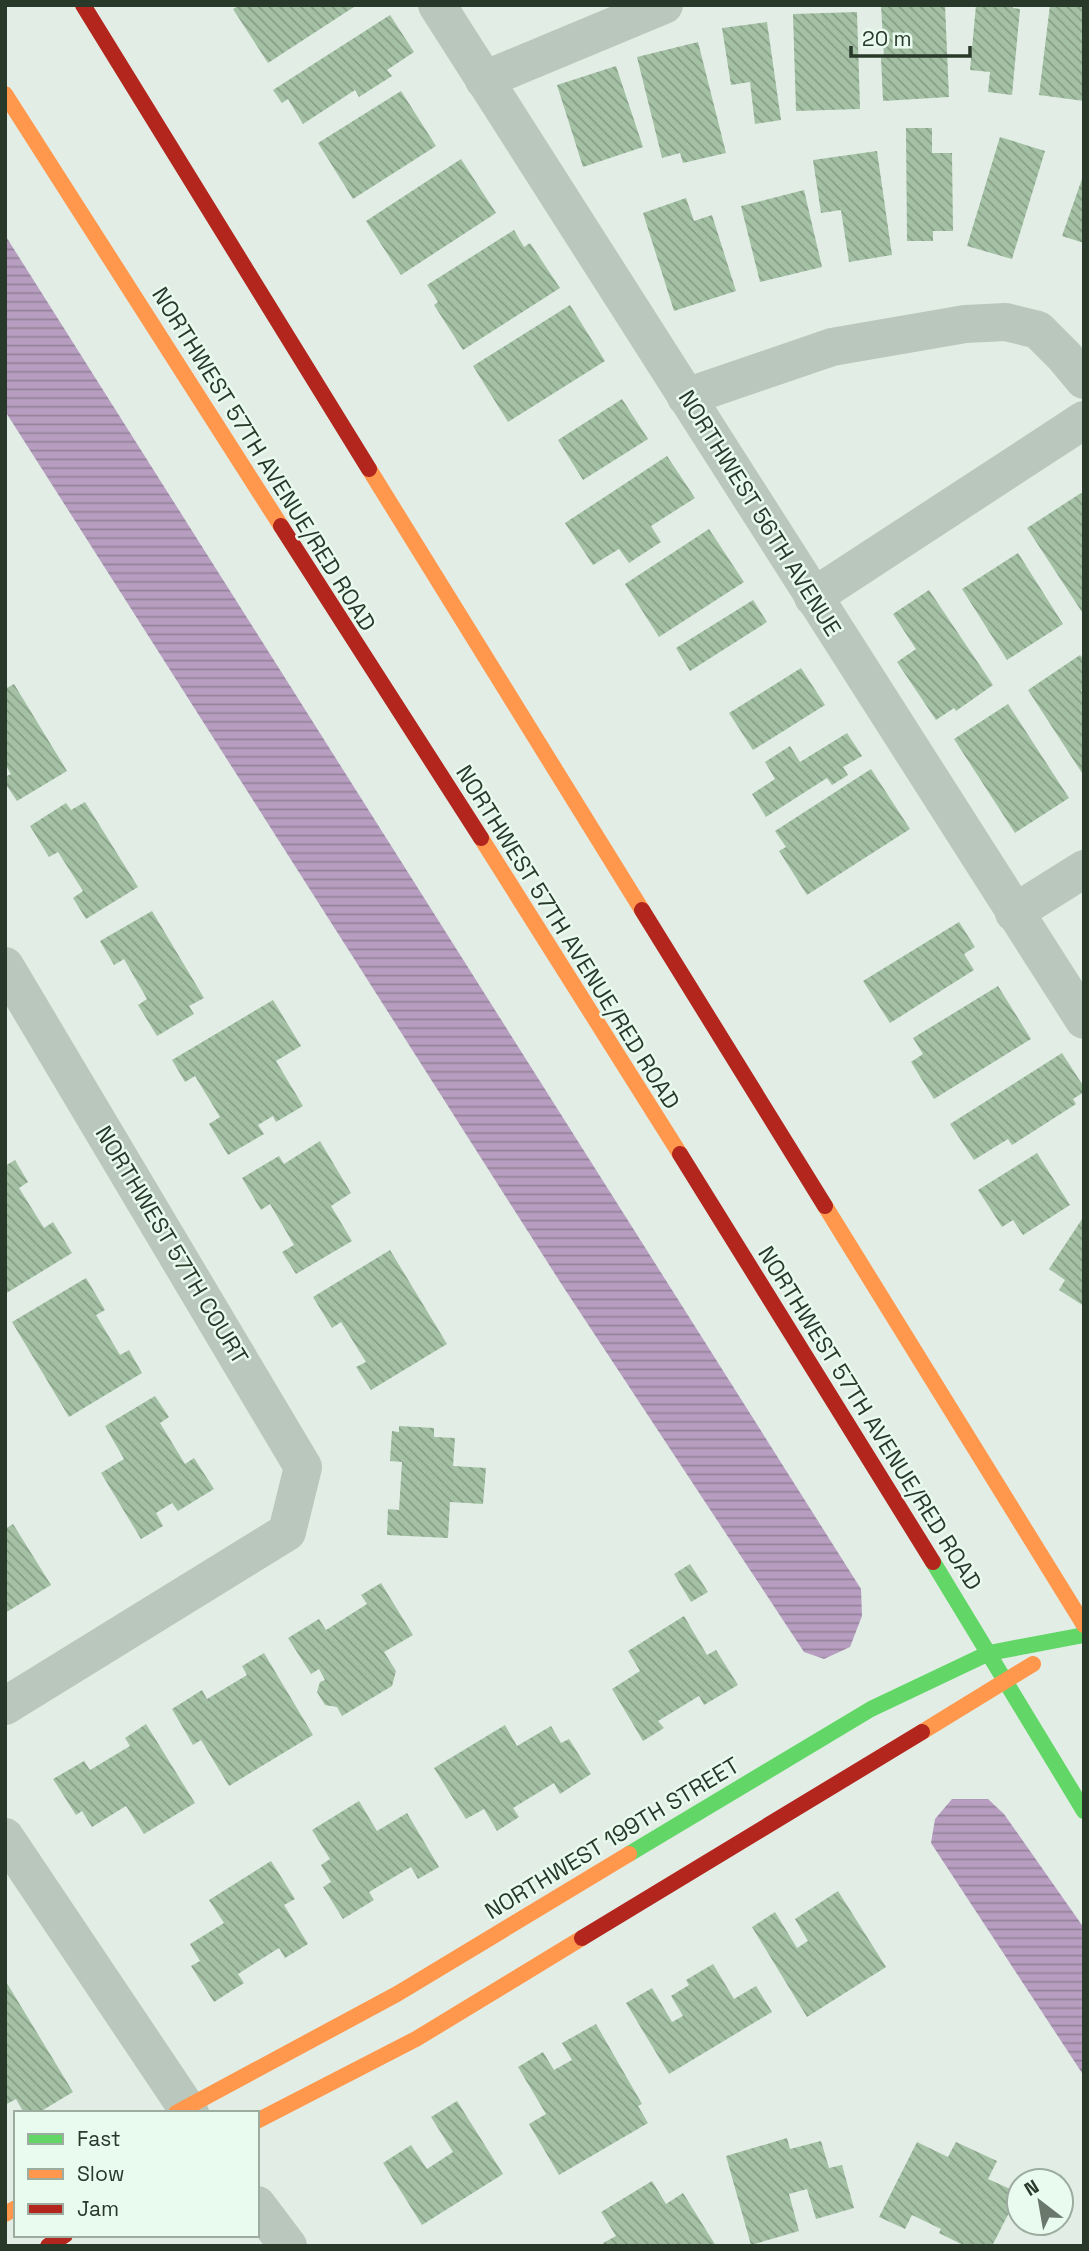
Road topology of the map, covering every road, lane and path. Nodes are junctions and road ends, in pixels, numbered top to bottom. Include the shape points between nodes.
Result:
1 (83, 5) edge
2 (437, 5) edge
3 (664, 5) edge
4 (484, 80) junction
5 (5, 94) edge
6 (1084, 380) edge
7 (686, 397) junction
8 (1084, 420) edge
9 (813, 597) junction
10 (1084, 869) edge
11 (1014, 913) junction
12 (5, 967) edge
13 (1084, 1020) edge
14 (1084, 1625) edge
15 (1084, 1636) edge
16 (989, 1653) junction
17 (1005, 1679) junction
18 (5, 1706) edge
19 (1084, 1811) edge
20 (5, 1838) edge
21 (184, 2111) edge
22 (259, 2120) edge
23 (259, 2208) edge
24 (288, 2246) edge

1 - 14 main road
2 - 4 street, NORTHWEST 56TH AVENUE
3 - 4 street
4 - 7 street, NORTHWEST 56TH AVENUE
5 - 16 main road, NORTHWEST 57TH AVENUE/RED ROAD via 655,1116
6 - 7 street via 1038,330 1006,321 832,347
7 - 9 street, NORTHWEST 56TH AVENUE
8 - 9 street
9 - 11 street, NORTHWEST 56TH AVENUE
10 - 11 street
11 - 13 street, NORTHWEST 56TH AVENUE
12 - 18 street, NORTHWEST 57TH COURT via 303,1466 286,1532
15 - 16 main road, NORTHWEST 199TH STREET
15 - 17 main road, NORTHWEST 199TH STREET
16 - 17 main road, NORTHWEST 57TH AVENUE/RED ROAD
16 - 21 main road, NORTHWEST 199TH STREET via 871,1709 397,1994
17 - 19 main road, NORTHWEST 57TH AVENUE/RED ROAD
17 - 22 main road, NORTHWEST 199TH STREET via 416,2039
20 - 21 street
23 - 24 street

